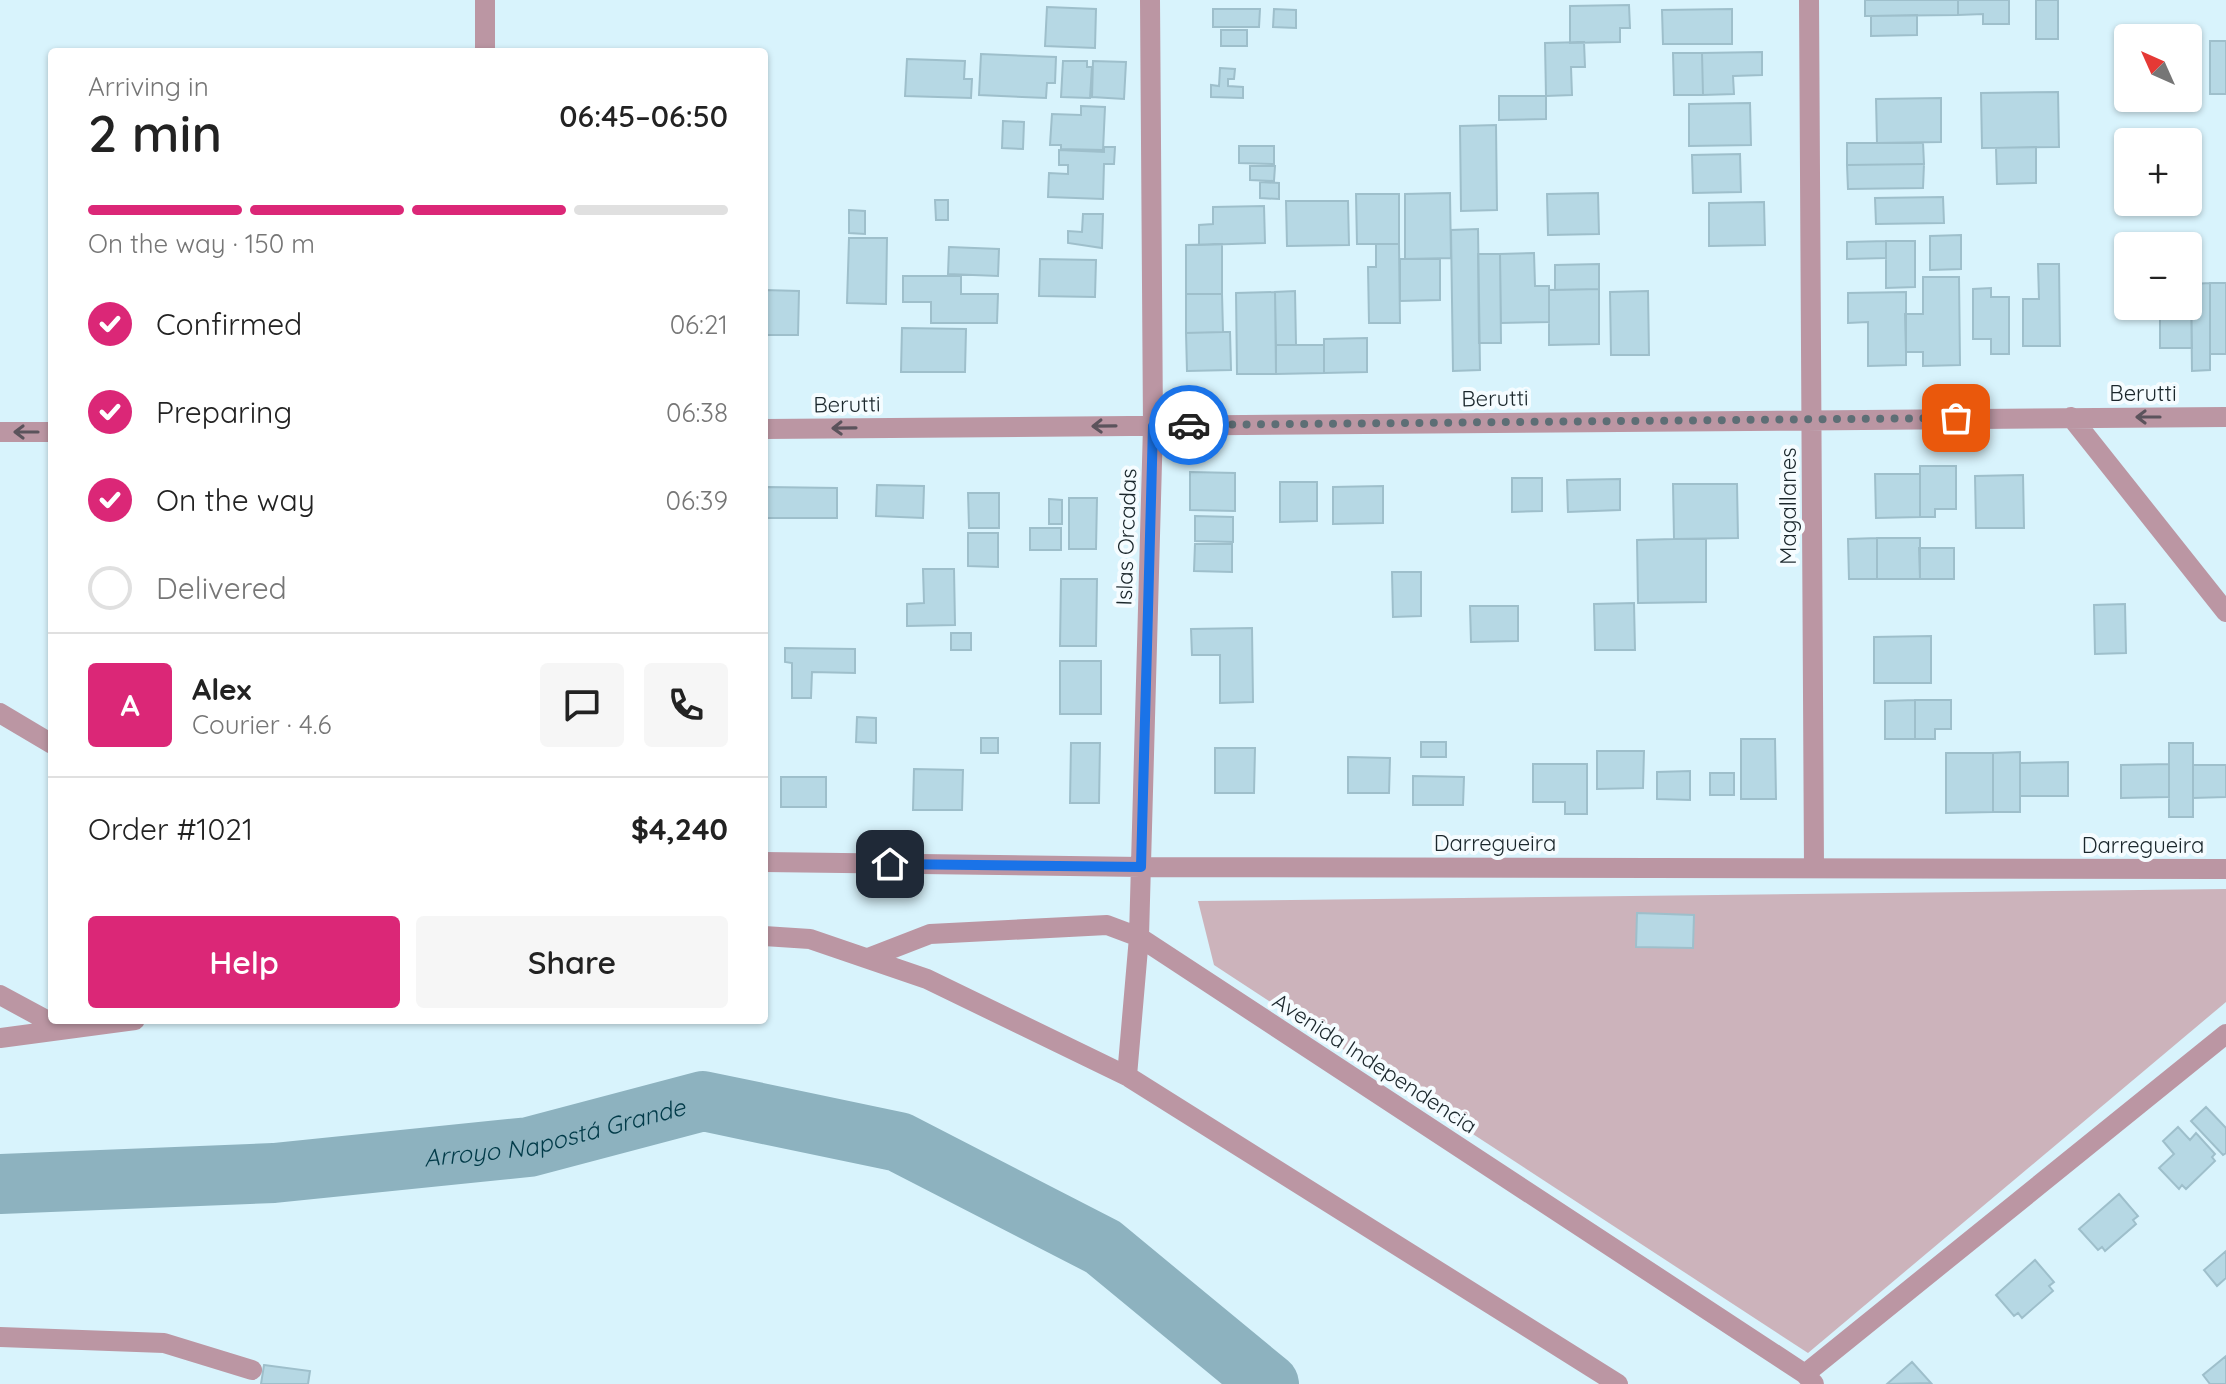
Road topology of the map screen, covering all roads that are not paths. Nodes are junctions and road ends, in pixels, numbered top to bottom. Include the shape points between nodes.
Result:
1 (485, 0) edge
2 (1150, 0) edge
3 (1809, 0) edge
4 (485, 48) edge
5 (2071, 417) junction
6 (2226, 417) edge
7 (1811, 419) junction
8 (1153, 426) junction
9 (768, 429) edge
10 (0, 432) edge
11 (48, 432) edge
12 (2226, 612) edge
13 (0, 713) edge
14 (48, 742) edge
15 (768, 862) edge
16 (1141, 867) junction
17 (1814, 868) junction
18 (2226, 869) edge
19 (768, 936) edge
20 (1139, 937) junction
21 (868, 958) junction
22 (0, 995) edge
23 (48, 1021) edge
24 (54, 1024) edge
25 (103, 1024) edge
26 (63, 1029) junction
27 (2226, 1034) edge
28 (0, 1038) edge
29 (1127, 1076) junction
30 (0, 1337) edge
31 (252, 1370) dead end
32 (1810, 1379) edge
33 (1618, 1384) edge

1 - 4 street
2 - 8 street, Islas Orcadas
3 - 7 street, Magallanes
6 -> 5 street, Berutti
5 - 7 street, Berutti
5 - 12 street
7 - 8 street, Berutti
7 - 17 street, Magallanes
8 -> 9 street, Berutti
8 - 16 street, Islas Orcadas
11 -> 10 street
13 - 14 street
15 - 16 street, Darregueira
16 - 17 street, Darregueira
16 - 20 street, Islas Orcadas
17 - 18 street, Darregueira
19 - 21 street via 810,939
20 - 21 street, Avenida Independencia via 1107,925 930,934
20 - 29 street, Islas Orcadas
20 - 32 street, Avenida Independencia
21 - 29 street via 927,979
22 - 23 street
24 - 26 street
25 - 26 street
26 - 28 street
27 - 32 street
29 - 33 street
30 - 31 street via 164,1343

